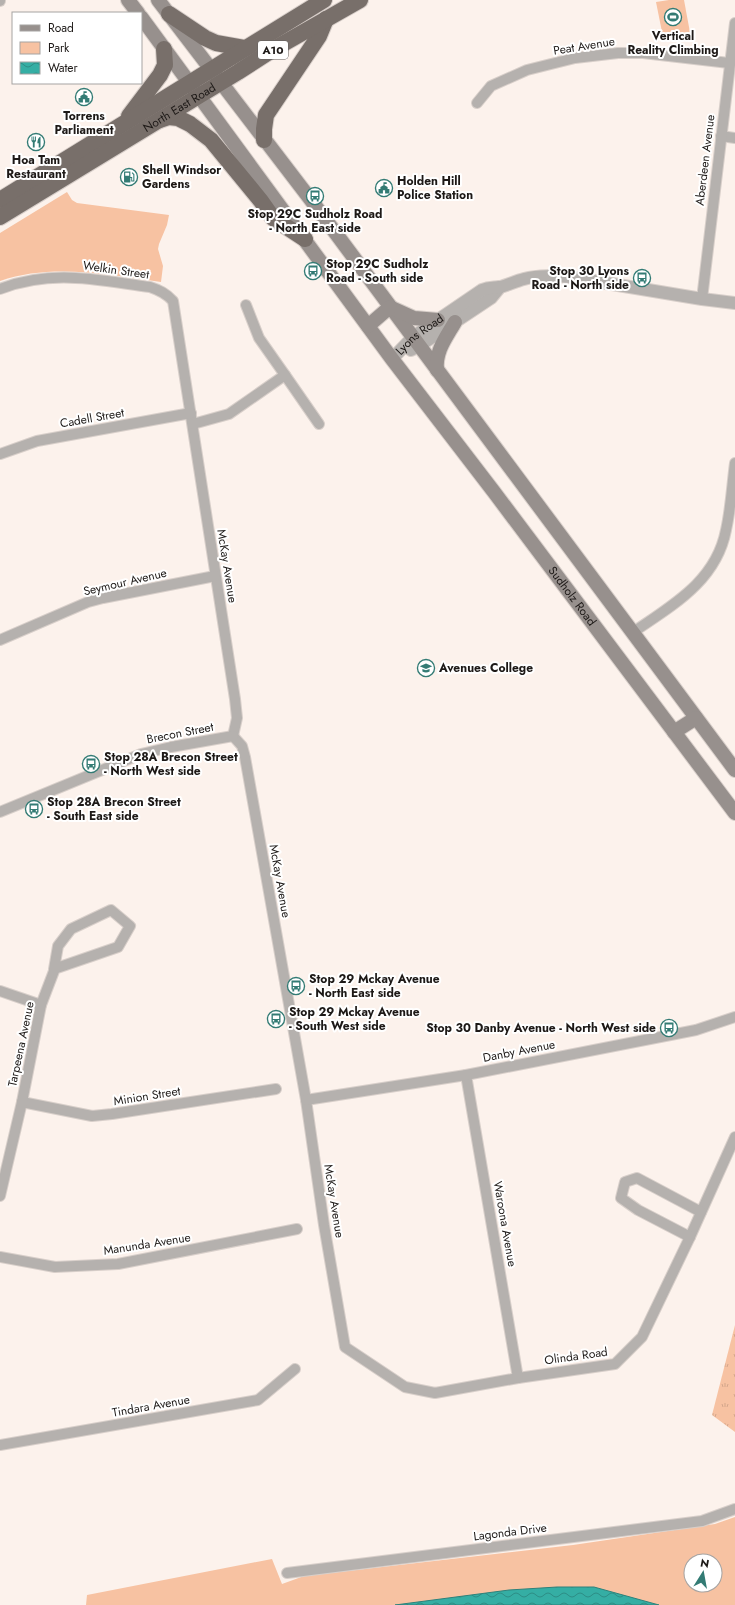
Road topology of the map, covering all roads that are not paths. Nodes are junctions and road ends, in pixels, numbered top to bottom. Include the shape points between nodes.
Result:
1 (128, 0) edge
2 (158, 0) edge
3 (324, 0) edge
4 (360, 0) edge
5 (137, 12) edge
6 (169, 14) junction
7 (142, 18) edge
8 (326, 19) junction
9 (735, 23) edge
10 (244, 48) junction
11 (164, 49) junction
12 (729, 64) junction
13 (210, 69) junction
14 (189, 83) junction
15 (220, 83) junction
16 (199, 96) junction
17 (477, 103) dead end
18 (159, 120) junction
19 (122, 125) junction
20 (721, 136) junction
21 (735, 138) edge
22 (264, 140) junction
23 (0, 200) edge
24 (0, 217) edge
25 (305, 239) junction
26 (500, 287) junction
27 (0, 289) edge
28 (702, 300) junction
29 (735, 303) edge
30 (246, 305) dead end
31 (390, 306) junction
32 (438, 320) junction
33 (455, 322) junction
34 (368, 326) junction
35 (416, 342) junction
36 (392, 359) junction
37 (437, 370) junction
38 (285, 374) junction
39 (192, 418) junction
40 (319, 424) dead end
41 (0, 454) edge
42 (735, 463) edge
43 (735, 467) edge
44 (215, 576) junction
45 (632, 633) junction
46 (0, 640) edge
47 (696, 718) junction
48 (674, 732) junction
49 (233, 736) junction
50 (735, 770) edge
51 (0, 812) edge
52 (735, 813) edge
53 (54, 969) junction
54 (0, 991) edge
55 (42, 1006) junction
56 (735, 1016) edge
57 (466, 1075) junction
58 (276, 1089) dead end
59 (306, 1100) junction
60 (22, 1102) junction
61 (735, 1138) edge
62 (0, 1196) edge
63 (701, 1212) junction
64 (297, 1229) dead end
65 (690, 1237) junction
66 (0, 1257) edge
67 (345, 1347) joint
68 (296, 1368) dead end
69 (518, 1378) junction
70 (0, 1445) edge
71 (735, 1509) edge
72 (287, 1573) dead end

1 - 5 main road
2 - 6 main road
3 - 10 highway, North East Road / A10
4 - 8 highway, North East Road / A10
6 - 10 highway via 204,38
6 - 13 main road
7 - 11 main road
8 - 15 highway, North East Road / A10
8 - 22 highway via 319,36 266,116
9 - 12 street, Aberdeen Avenue
10 - 13 highway, North East Road / A10
11 - 14 main road
11 - 19 highway via 165,65 160,75
12 - 17 street, Peat Avenue via 643,53 575,58 527,70 492,86
12 - 20 street, Aberdeen Avenue
13 - 14 highway, North East Road / A10
13 - 15 main road
14 - 16 main road, Sudholz Road
14 - 19 highway, North East Road / A10
15 - 16 highway, North East Road / A10
15 - 22 main road
16 - 18 highway, North East Road / A10
16 - 25 main road, Sudholz Road
18 - 24 highway, North East Road / A10
18 - 25 highway via 178,118 211,140 273,218
19 - 23 highway, North East Road / A10
20 - 21 street
20 - 28 street, Aberdeen Avenue
22 - 31 main road
25 - 34 main road, Sudholz Road
26 - 28 street, Lyons Road via 524,279 556,276
26 - 32 street, Lyons Road via 482,290
26 - 33 street, Lyons Road via 491,298
27 - 39 street, Welkin Street via 17,282 50,277 77,277 150,287 168,295 173,301
28 - 29 street, Lyons Road
30 - 38 street via 259,338
31 - 32 main road via 414,318
31 - 34 main road
31 - 35 main road
32 - 35 street, Lyons Road
33 - 35 street, Lyons Road
33 - 37 main road via 439,350
34 - 36 main road, Sudholz Road
35 - 36 street, Lyons Road
35 - 37 main road
36 - 48 main road, Sudholz Road
37 - 45 main road
38 - 39 street, Cadell Street via 229,414
38 - 40 street
39 - 41 street, Cadell Street via 37,441
39 - 44 street, McKay Avenue
42 - 43 street
43 - 45 street via 726,531 706,574 687,594
44 - 46 street, Seymour Avenue via 88,602
44 - 49 street, McKay Avenue via 235,699 237,718
45 - 47 main road
47 - 48 main road
47 - 50 main road
48 - 52 main road, Sudholz Road
49 - 51 street, Brecon Street via 141,754
49 - 59 street, McKay Avenue via 242,746 245,757
53 - 53 street, Tarpeena Avenue via 58,946 71,929 111,910 130,926 118,947
53 - 55 street, Tarpeena Avenue
54 - 55 street
55 - 60 street, Tarpeena Avenue
56 - 57 street, Danby Avenue via 696,1030
57 - 59 street, Danby Avenue
57 - 69 street, Waroona Avenue
58 - 60 street, Minion Street via 92,1116
59 - 67 street, McKay Avenue
60 - 62 street, Tarpeena Avenue
61 - 63 street, Olinda Road
63 - 65 street, Olinda Road
63 - 65 street via 637,1178 625,1182 621,1198 638,1210
64 - 66 street, Manunda Avenue via 118,1264 55,1267
65 - 69 street, Olinda Road via 642,1337 615,1364
67 - 69 street, Olinda Road via 405,1387 435,1393
68 - 70 street, Tindara Avenue via 258,1400
71 - 72 street, Lagonda Drive via 702,1521

